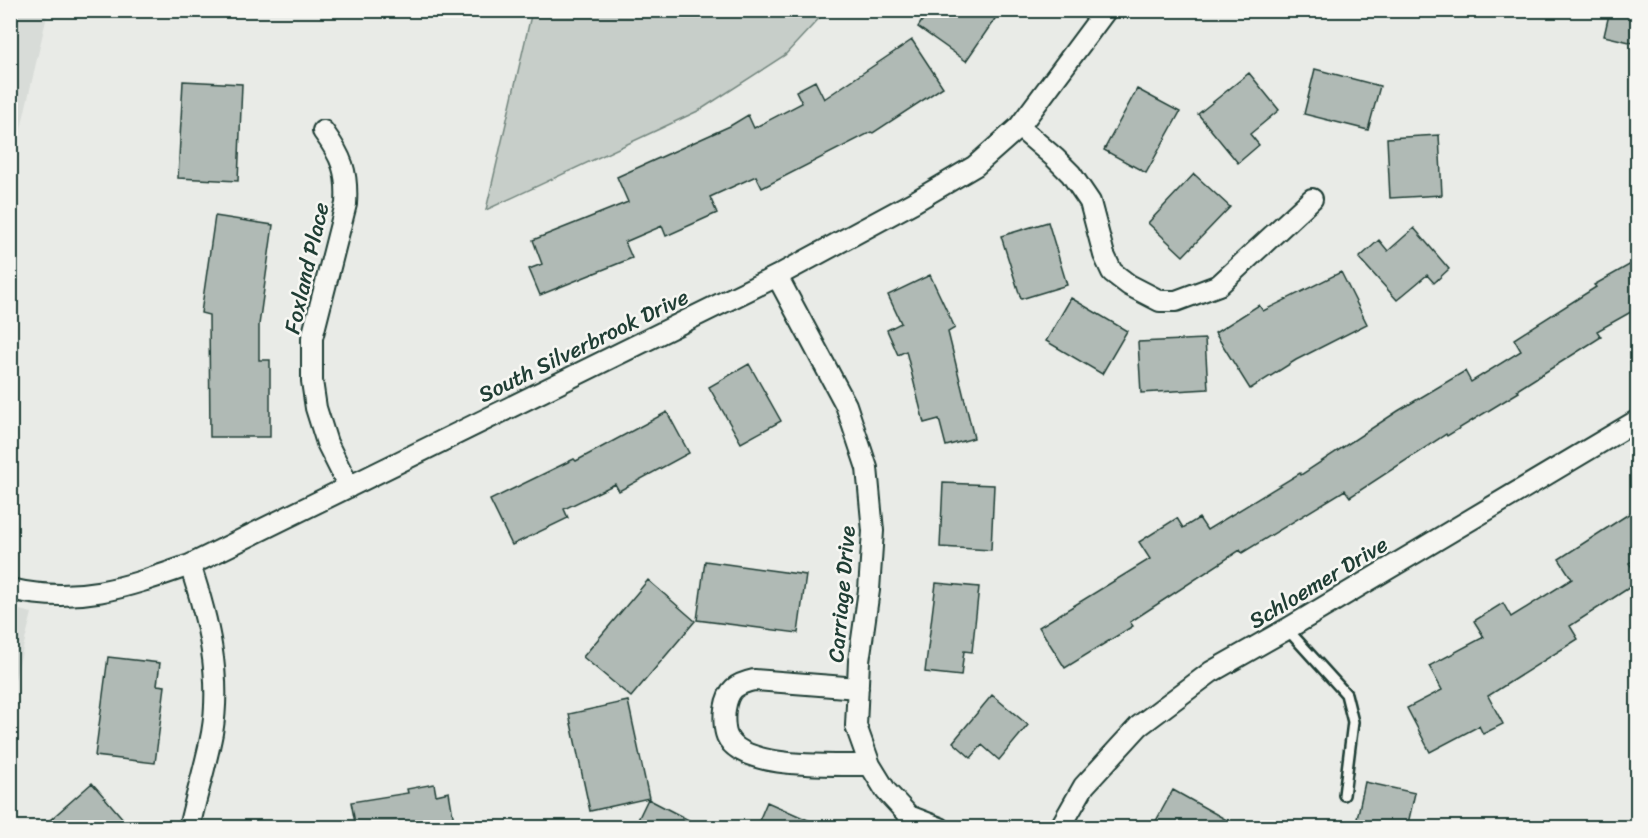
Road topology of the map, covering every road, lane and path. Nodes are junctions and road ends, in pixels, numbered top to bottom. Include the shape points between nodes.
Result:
1 (1106, 10) edge
2 (1019, 127) junction
3 (323, 131) dead end
4 (1312, 198) dead end
5 (777, 276) junction
6 (1638, 420) edge
7 (349, 487) junction
8 (190, 565) junction
9 (10, 589) edge
10 (1287, 629) junction
11 (858, 688) junction
12 (870, 765) junction
13 (1344, 795) dead end
14 (189, 828) edge
15 (940, 828) edge
16 (1060, 828) edge

1 - 2 street, South Silverbrook Drive
2 - 4 street via 1071,174 1090,202 1112,272 1160,301 1176,301 1219,285
2 - 5 street, South Silverbrook Drive via 975,166
3 - 7 street, Foxland Place via 343,164 347,193 312,338 312,381 327,443
5 - 7 street, South Silverbrook Drive
5 - 11 street, Carriage Drive via 846,405 867,468 873,531
6 - 10 street, Schloemer Drive
7 - 8 street, South Silverbrook Drive
8 - 9 street, South Silverbrook Drive via 84,595
8 - 14 street via 206,613 215,694 212,732
10 - 13 lane via 1346,694 1353,722
10 - 16 street, Schloemer Drive via 1211,672 1139,726 1084,786
11 - 12 street, Carriage Drive via 856,726
11 - 12 street via 754,680 737,684 727,697 727,737 741,750 777,762
12 - 15 street, Carriage Drive via 886,791 909,816

